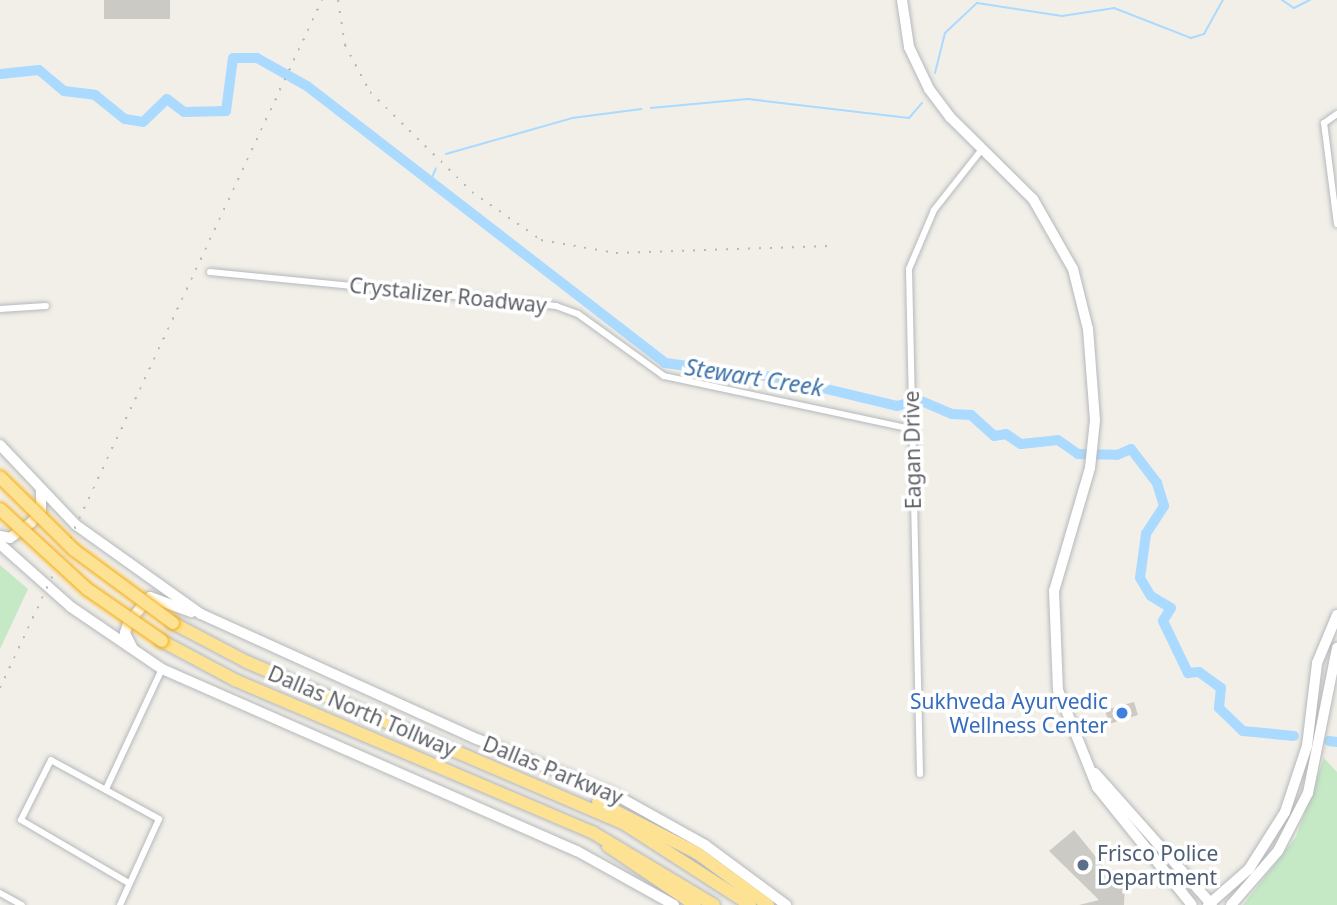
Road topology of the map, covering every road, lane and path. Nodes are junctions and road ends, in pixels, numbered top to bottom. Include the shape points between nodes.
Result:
1 (902, 0) edge
2 (1337, 114) edge
3 (983, 148) junction
4 (1337, 224) edge
5 (210, 272) dead end
6 (46, 306) dead end
7 (0, 309) edge
8 (911, 429) junction
9 (0, 445) edge
10 (0, 477) edge
11 (41, 491) junction
12 (0, 509) edge
13 (0, 536) edge
14 (0, 544) edge
15 (201, 614) junction
16 (1337, 615) edge
17 (1337, 648) edge
18 (134, 651) junction
19 (162, 669) junction
20 (1083, 759) junction
21 (920, 774) dead end
22 (106, 789) junction
23 (552, 791) junction
24 (1284, 812) junction
25 (1296, 819) junction
26 (592, 832) junction
27 (129, 883) junction
28 (0, 893) edge
29 (1210, 904) edge
30 (22, 905) edge
31 (120, 905) edge
32 (674, 905) edge
33 (695, 905) edge
34 (714, 905) edge
35 (750, 905) edge
36 (768, 905) edge
37 (786, 905) edge
38 (1192, 905) edge
39 (1231, 905) edge

1 - 3 main road via 905,33 922,78 950,117
2 - 4 street via 1325,119
3 - 8 street, Eagan Drive via 933,209 912,260
3 - 20 main road via 1033,199 1073,270 1088,329 1094,431 1090,468 1059,565 1052,633 1058,690
5 - 8 street, Crystalizer Roadway via 556,306 578,314 664,376
6 - 7 street
8 - 21 street, Eagan Drive
9 - 11 main road, Dallas Parkway
10 - 23 highway, Dallas North Tollway, bridge via 74,550 173,623 247,662
11 - 13 main road via 41,510 31,523 10,538
11 - 15 main road, Dallas Parkway via 110,553
12 - 26 highway, Dallas North Tollway, bridge via 87,589 162,641 235,680
14 - 18 main road via 71,607
15 - 18 main road via 150,597 139,605 125,633
15 - 37 main road, Dallas Parkway via 612,793 705,845
16 - 24 main road via 1317,663 1307,746
17 - 25 main road via 1313,773
18 - 19 main road
19 - 22 street
19 - 32 main road via 577,851
20 - 29 main road
20 - 38 main road via 1112,808
22 - 27 street via 159,820 158,831
22 - 27 street via 51,760 21,820
23 - 35 highway, Dallas North Tollway via 660,844
23 - 36 highway via 590,798 670,837
24 - 25 main road
24 - 29 main road via 1249,869
25 - 39 main road via 1267,866
26 - 33 highway
26 - 34 highway, Dallas North Tollway
27 - 31 street
28 - 30 street

